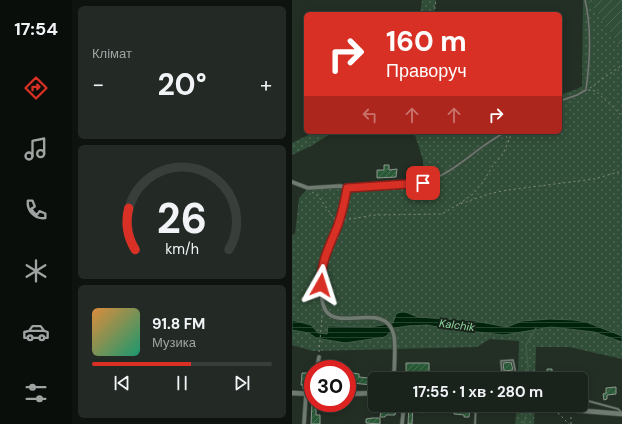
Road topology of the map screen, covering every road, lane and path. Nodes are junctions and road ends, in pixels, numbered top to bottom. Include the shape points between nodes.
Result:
1 (436, 0) edge
2 (585, 0) edge
3 (434, 12) edge
4 (622, 65) edge
5 (586, 90) junction
6 (562, 99) edge
7 (622, 116) edge
8 (502, 134) edge
9 (505, 134) edge
10 (511, 134) edge
11 (509, 142) junction
12 (622, 171) edge
13 (292, 182) edge
14 (423, 183) joint
15 (308, 188) junction
16 (347, 188) junction
17 (457, 205) junction
18 (338, 225) junction
19 (322, 316) dead end
20 (319, 357) joint
21 (318, 360) edge
22 (394, 372) edge
23 (515, 372) joint
24 (368, 393) edge
25 (292, 394) edge
26 (304, 394) edge
27 (356, 394) edge
28 (588, 401) edge
29 (588, 411) edge
30 (305, 412) edge
31 (403, 412) edge
32 (476, 412) edge
33 (557, 412) edge
34 (571, 412) edge
35 (622, 413) edge
36 (304, 424) edge
37 (402, 424) edge
38 (475, 424) edge
39 (570, 424) edge

1 - 3 path
2 - 5 lane via 589,34
4 - 5 path
5 - 6 lane
5 - 7 path via 596,91
8 - 14 lane via 449,172
9 - 11 path
10 - 11 path
11 - 17 path via 481,186
12 - 17 path via 594,179 503,191
13 - 15 street
14 - 16 street
15 - 16 street
15 - 18 path via 318,196
16 - 18 street
17 - 18 path via 439,215 375,216 344,220
18 - 22 street via 320,277 323,304 333,317 377,318 388,323 394,336
19 - 20 path
20 - 21 street
23 - 23 lane via 513,360 501,361 502,374
24 - 27 street
25 - 26 street
28 - 35 lane via 618,409
29 - 35 street
30 - 36 street
31 - 37 street
32 - 38 lane
33 - 39 path
34 - 39 path

